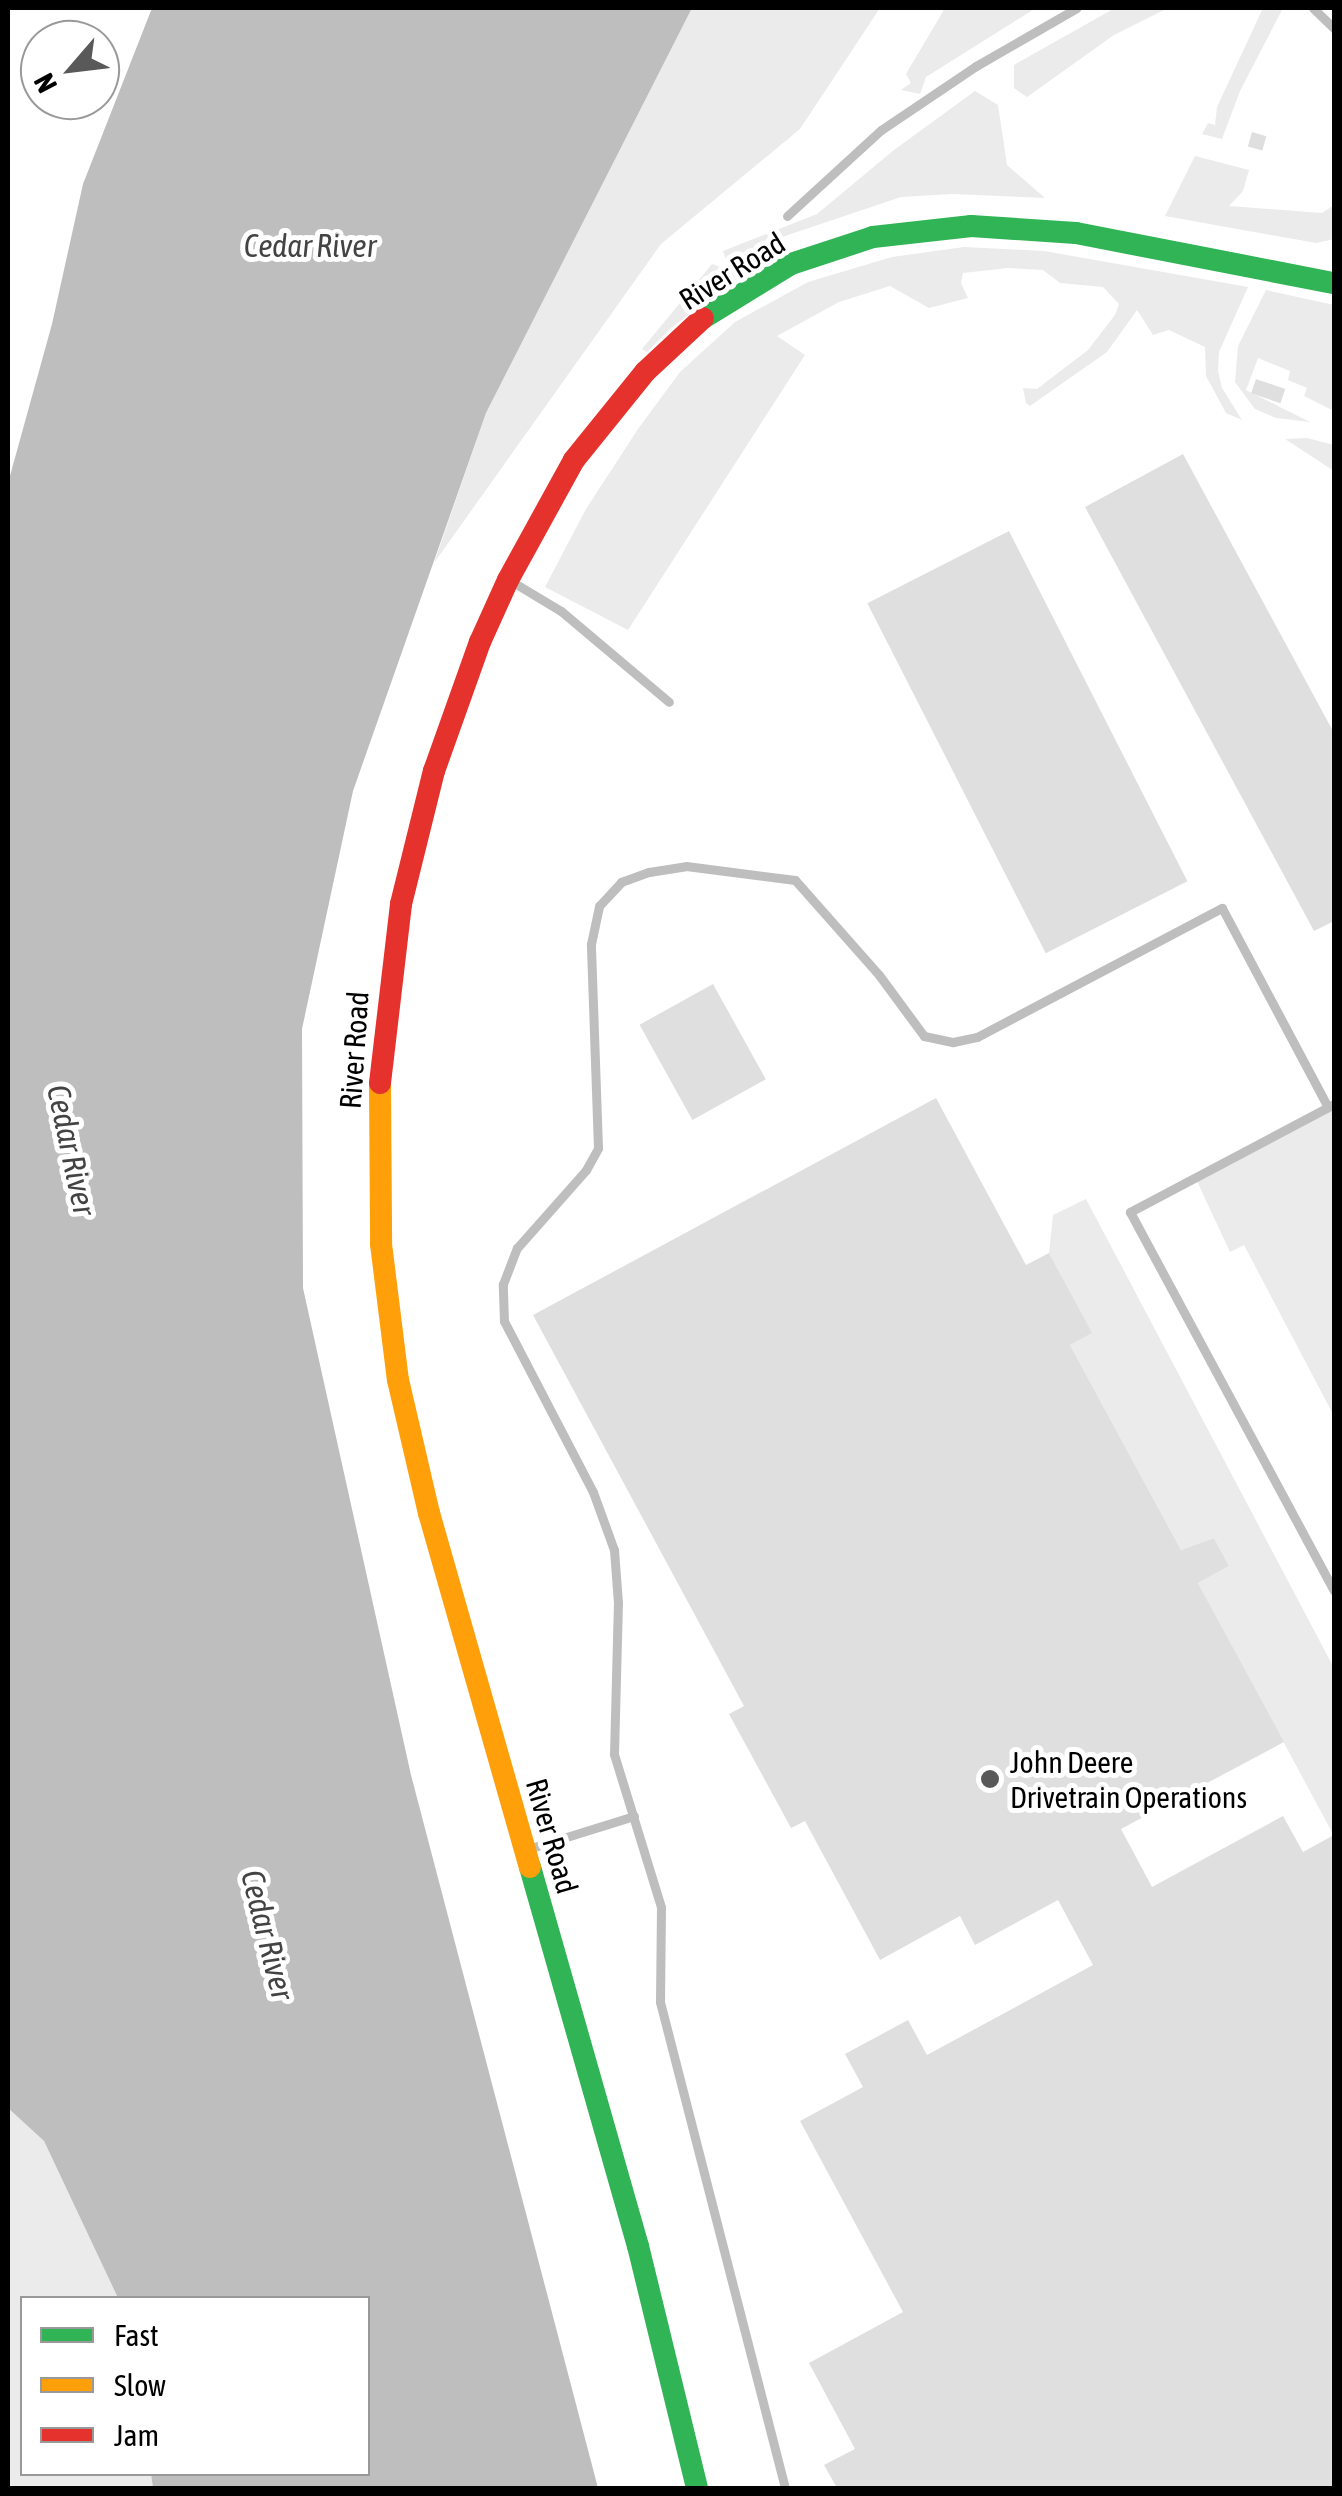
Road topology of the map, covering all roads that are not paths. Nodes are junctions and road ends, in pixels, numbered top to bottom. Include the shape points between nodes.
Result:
1 (1077, 8) edge
2 (1313, 8) edge
3 (1334, 28) edge
4 (788, 216) dead end
5 (1334, 282) edge
6 (508, 580) junction
7 (669, 702) dead end
8 (1331, 1105) edge
9 (1334, 1591) edge
10 (634, 1816) junction
11 (525, 1850) junction
12 (696, 2488) edge
13 (785, 2488) edge

1 - 4 lane via 881,130
2 - 3 lane
5 - 6 main road, River Road via 1076,233 971,226 873,237 792,264 709,313 645,372 574,460
6 - 7 lane via 561,611
6 - 11 main road, River Road via 456,706 405,887 382,1039 378,1176 388,1312 412,1447
8 - 9 lane via 1130,1212
8 - 10 lane via 1222,908 977,1036 953,1042 924,1036 795,880 686,866 621,882 599,906 590,944 598,1148 516,1248 502,1284 504,1321 593,1492 614,1550 614,1754
10 - 11 lane
10 - 13 lane via 661,1906 660,2002
11 - 12 main road, River Road via 638,2246

